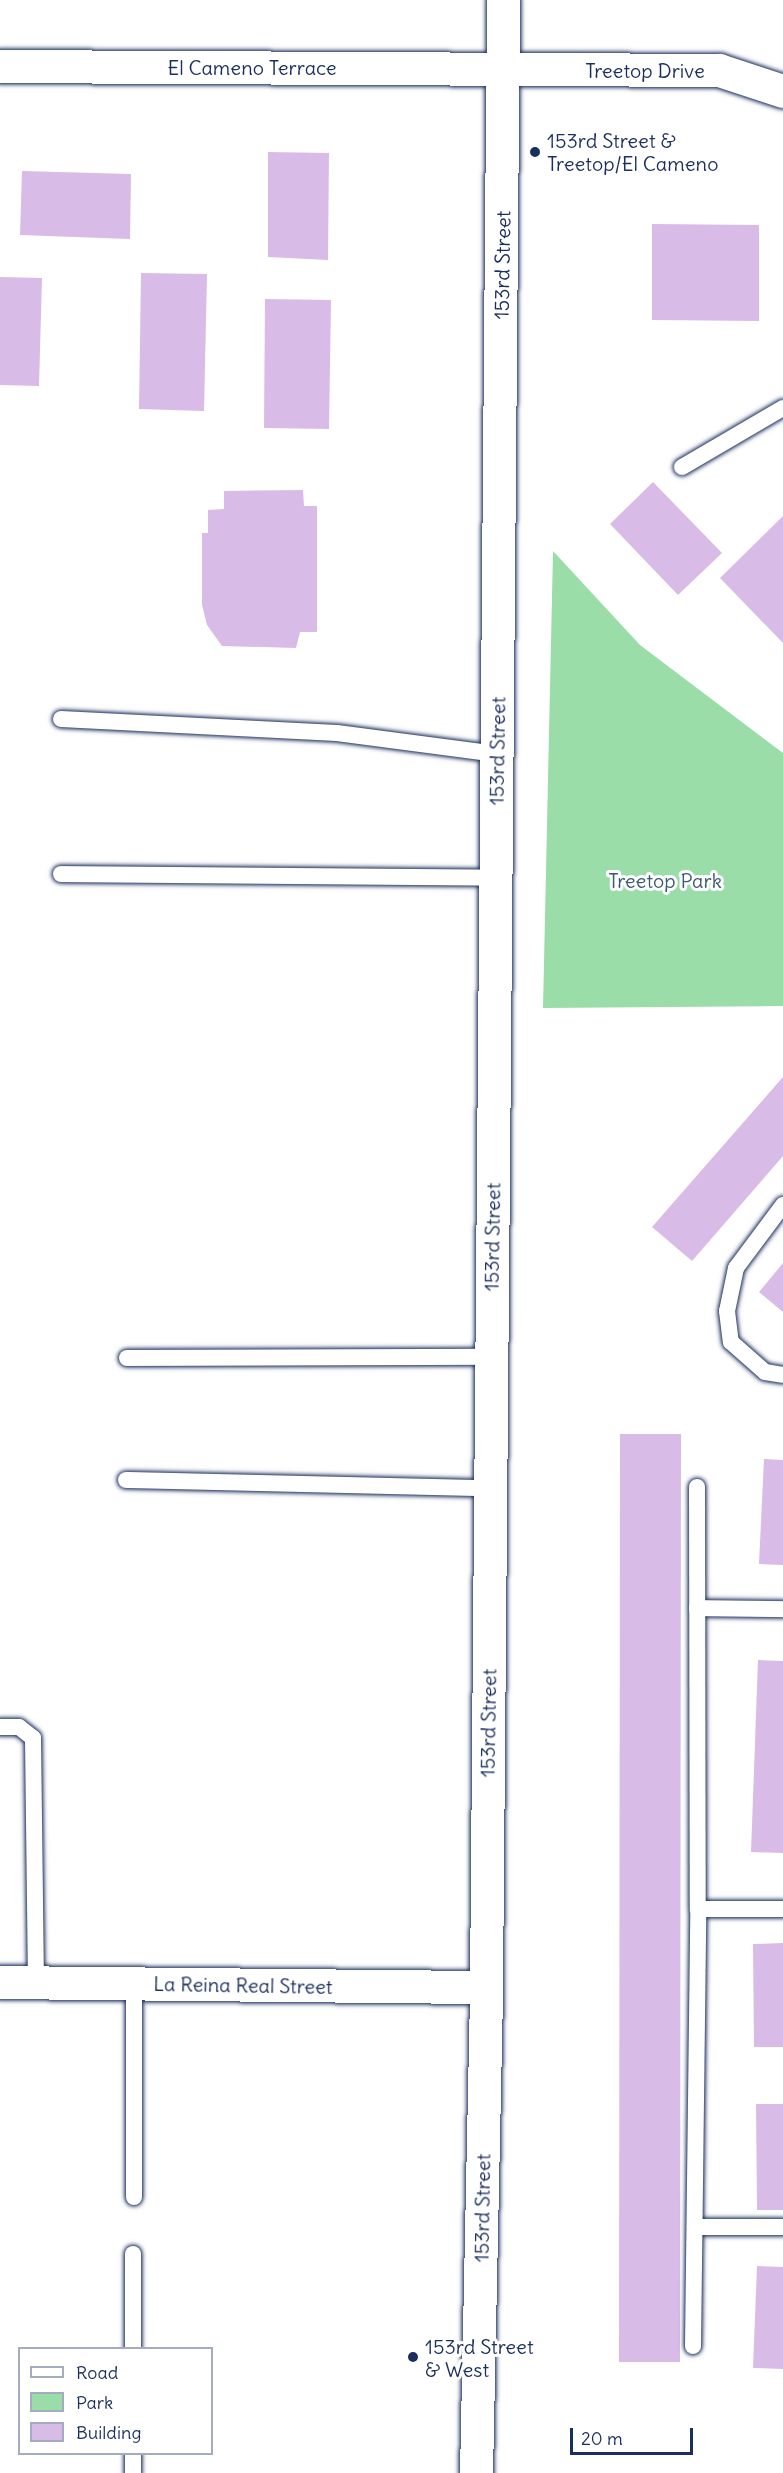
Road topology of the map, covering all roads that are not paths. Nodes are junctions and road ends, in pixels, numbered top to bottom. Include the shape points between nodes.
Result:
1 (503, 0) edge
2 (0, 66) edge
3 (503, 69) junction
4 (783, 91) edge
5 (783, 408) edge
6 (682, 467) dead end
7 (61, 719) dead end
8 (497, 754) junction
9 (61, 874) dead end
10 (496, 878) junction
11 (783, 1205) edge
12 (491, 1357) junction
13 (128, 1358) dead end
14 (783, 1375) edge
15 (126, 1480) dead end
16 (697, 1487) dead end
17 (490, 1488) junction
18 (697, 1608) junction
19 (783, 1609) edge
20 (0, 1727) edge
21 (698, 1909) junction
22 (783, 1909) edge
23 (0, 1982) edge
24 (36, 1983) junction
25 (134, 1984) junction
26 (486, 1988) junction
27 (134, 2197) dead end
28 (695, 2226) junction
29 (783, 2227) edge
30 (133, 2254) dead end
31 (693, 2346) dead end
32 (133, 2347) edge
33 (133, 2455) edge
34 (133, 2473) edge
35 (476, 2473) edge

1 - 3 street, 153rd Street
2 - 3 street, El Cameno Terrace
3 - 4 street, Treetop Drive via 719,70
3 - 8 street, 153rd Street
5 - 6 lane
7 - 8 lane via 337,733
8 - 10 street, 153rd Street
9 - 10 lane
10 - 12 street, 153rd Street
11 - 14 lane via 736,1268 727,1311 731,1342 765,1372
12 - 13 lane
12 - 17 street, 153rd Street
15 - 17 lane
16 - 18 lane
17 - 26 street, 153rd Street
18 - 19 lane
18 - 21 lane
20 - 24 lane via 19,1727 33,1738
21 - 22 lane
21 - 28 lane
23 - 24 street, La Reina Real Street
24 - 25 street, La Reina Real Street
25 - 26 street, La Reina Real Street
25 - 27 lane
26 - 35 street, 153rd Street
28 - 29 lane
28 - 31 lane
30 - 32 lane
33 - 34 lane

